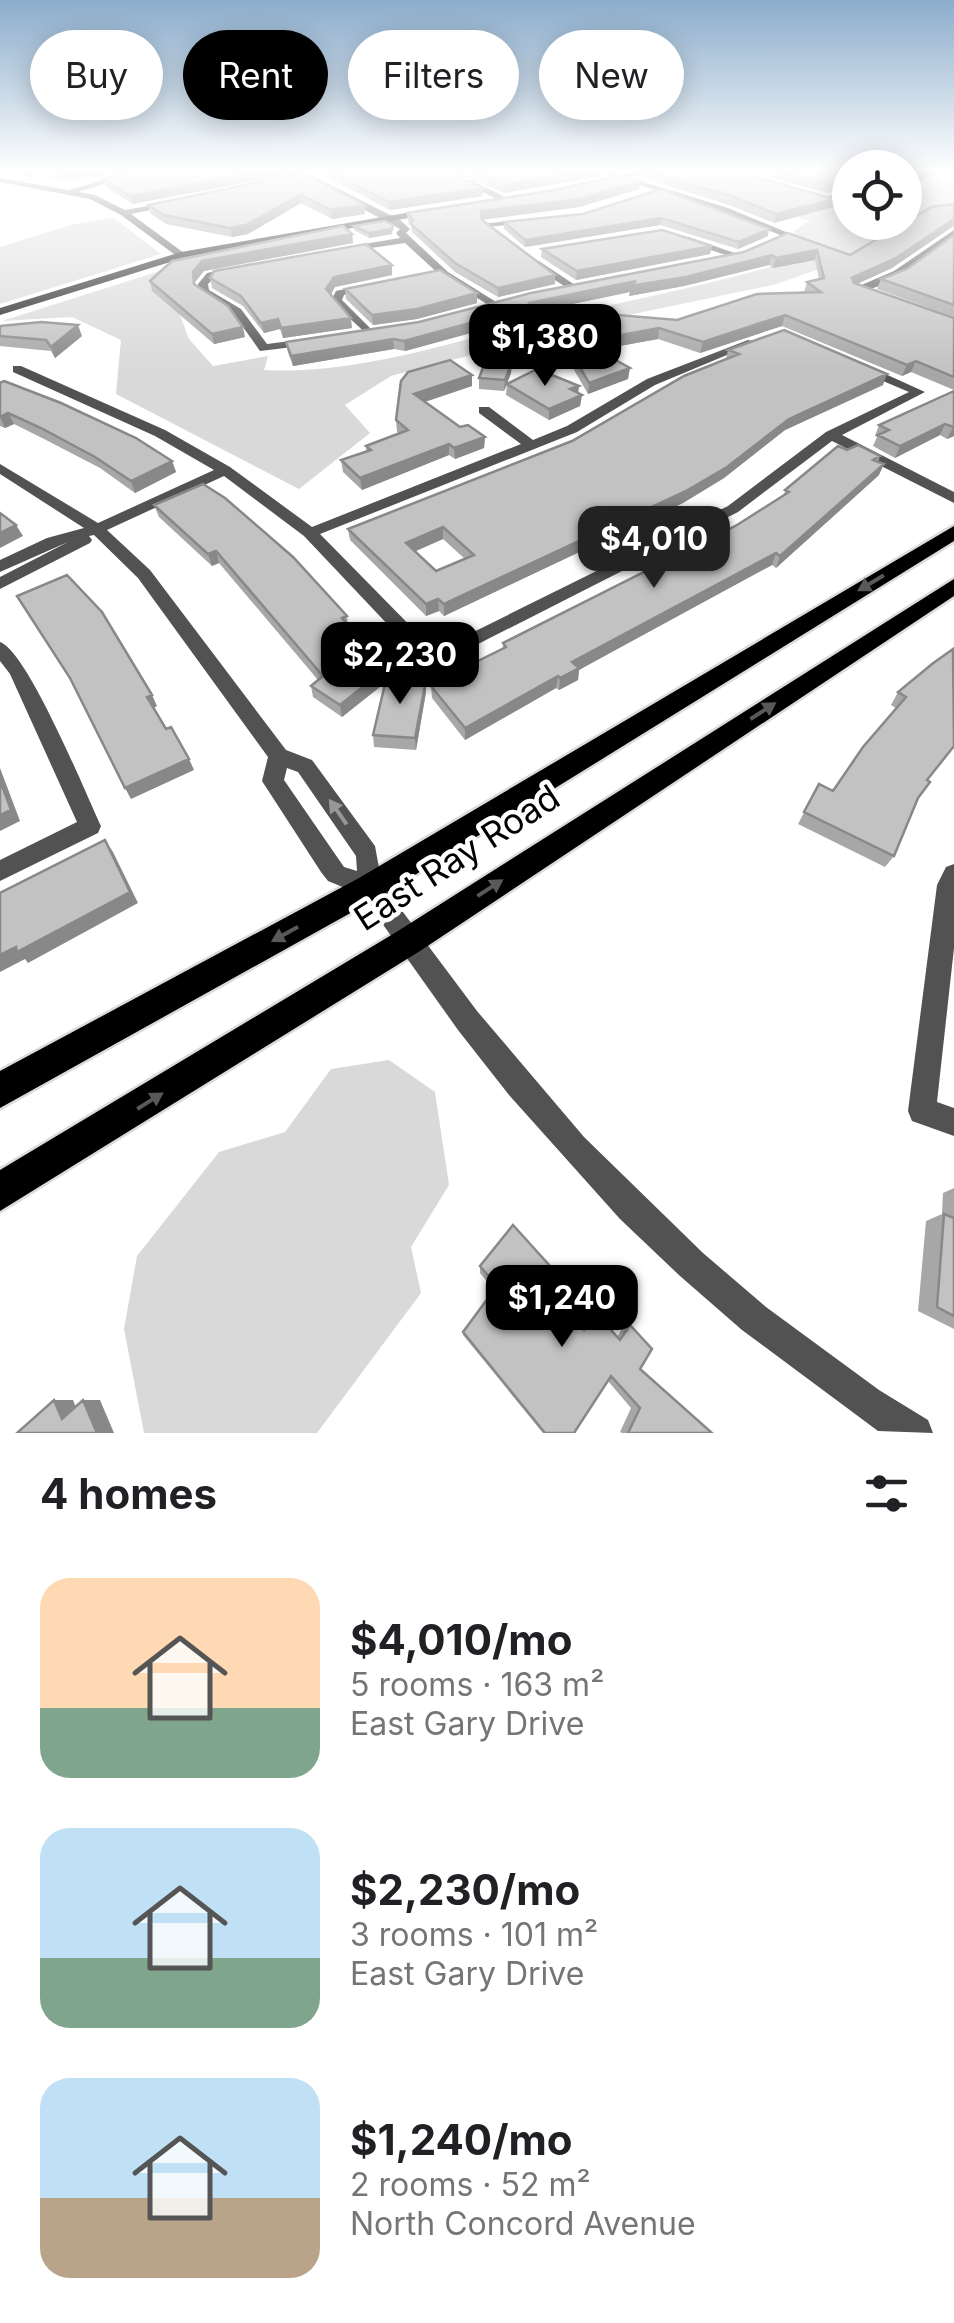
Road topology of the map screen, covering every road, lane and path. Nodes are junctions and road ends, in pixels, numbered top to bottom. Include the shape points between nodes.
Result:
1 (158, 238) edge
2 (277, 238) edge
3 (396, 238) edge
4 (406, 238) edge
5 (681, 238) edge
6 (784, 238) edge
7 (947, 238) edge
8 (769, 244) edge
9 (754, 250) edge
10 (537, 253) dead end
11 (181, 255) junction
12 (324, 255) edge
13 (738, 256) junction
14 (704, 264) edge
15 (250, 267) edge
16 (437, 272) junction
17 (418, 276) edge
18 (379, 284) edge
19 (593, 284) edge
20 (573, 287) junction
21 (558, 290) edge
22 (874, 295) edge
23 (512, 301) edge
24 (496, 306) junction
25 (477, 311) edge
26 (0, 312) edge
27 (387, 332) edge
28 (371, 335) junction
29 (354, 337) edge
30 (763, 338) edge
31 (336, 340) edge
32 (850, 362) edge
33 (17, 369) dead end
34 (484, 410) dead end
35 (831, 435) junction
36 (532, 446) junction
37 (0, 468) edge
38 (225, 470) junction
39 (954, 498) edge
40 (98, 530) junction
41 (954, 532) edge
42 (310, 533) junction
43 (0, 566) edge
44 (0, 584) edge
45 (954, 586) edge
46 (0, 648) edge
47 (279, 756) junction
48 (0, 870) edge
49 (954, 874) edge
50 (370, 887) junction
51 (409, 941) junction
52 (0, 1090) edge
53 (954, 1122) edge
54 (0, 1192) edge
55 (907, 1431) edge

1 - 11 street
2 - 11 street
3 - 12 street
4 - 16 street
5 - 13 street
6 - 8 street
7 - 22 street via 898,273 857,289
9 - 13 street
10 - 20 street via 522,254
11 - 26 street
13 - 14 street
15 - 31 street via 211,276 204,291 237,311 264,348
16 - 17 street
16 - 24 street
18 - 28 street via 340,293 336,301
19 - 20 street
20 - 21 street
23 - 24 street
24 - 25 street
27 - 28 street
28 - 29 street
30 - 36 street via 650,382
32 - 35 street via 919,392
33 - 38 street
34 - 36 street
35 - 39 street
35 - 42 street via 732,509 433,660
36 - 42 street
37 - 40 street
38 - 40 street
38 - 42 street
40 - 43 street
40 - 44 street
40 - 47 street via 168,602
41 -> 50 main road, East Ray Road
51 -> 45 main road, East Ray Road
46 - 48 street via 18,671 90,826
50 -> 47 street via 367,853 305,766
47 - 50 street via 273,781 329,865
49 - 53 street via 922,1111
50 - 51 street
50 -> 52 main road, East Ray Road
54 -> 51 main road, East Ray Road
51 - 55 street via 520,1088 656,1232 752,1320

